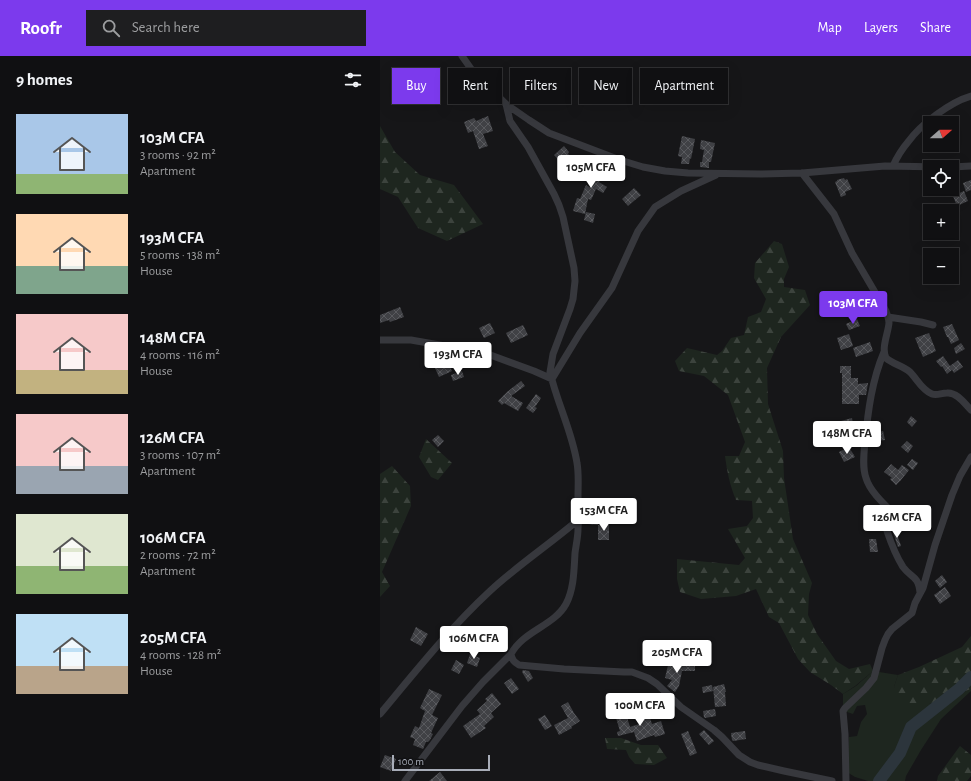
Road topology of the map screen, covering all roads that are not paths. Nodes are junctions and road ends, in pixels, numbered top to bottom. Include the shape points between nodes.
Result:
1 (462, 56) edge
2 (971, 96) edge
3 (506, 104) junction
4 (893, 166) junction
5 (971, 166) edge
6 (923, 167) edge
7 (959, 167) edge
8 (719, 173) junction
9 (802, 174) junction
10 (888, 317) junction
11 (933, 325) dead end
12 (380, 340) edge
13 (884, 352) junction
14 (552, 378) junction
15 (971, 410) edge
16 (971, 457) edge
17 (578, 520) junction
18 (920, 593) junction
19 (511, 654) junction
20 (380, 714) edge
21 (408, 779) edge
22 (832, 781) edge
23 (846, 781) edge

1 - 3 street via 474,73
2 - 4 street via 954,103 916,132 898,155
3 - 8 street via 549,133 620,160 665,171
3 - 14 street via 510,121 528,147 559,205 574,268 573,299 552,361
4 - 6 street
4 - 9 street
5 - 7 street
8 - 9 street
8 - 14 street via 655,207 638,231 612,288
9 - 10 street via 834,214
10 - 11 street
10 - 13 street
12 - 14 street via 411,340 485,353
13 - 15 street via 886,358 909,371 930,393 954,394
13 - 18 street via 878,367 868,418 864,470 870,488 898,519 897,523 887,528 887,531 903,568 918,582
14 - 17 street via 577,462
16 - 18 street via 952,495
17 - 19 street via 573,578 565,605 551,620 518,644
17 - 20 street via 490,591 459,622
18 - 23 street via 912,612 892,629 885,640 874,678 843,711
19 - 21 street via 462,706
19 - 22 street via 512,660 519,665 632,672 648,678 750,762

